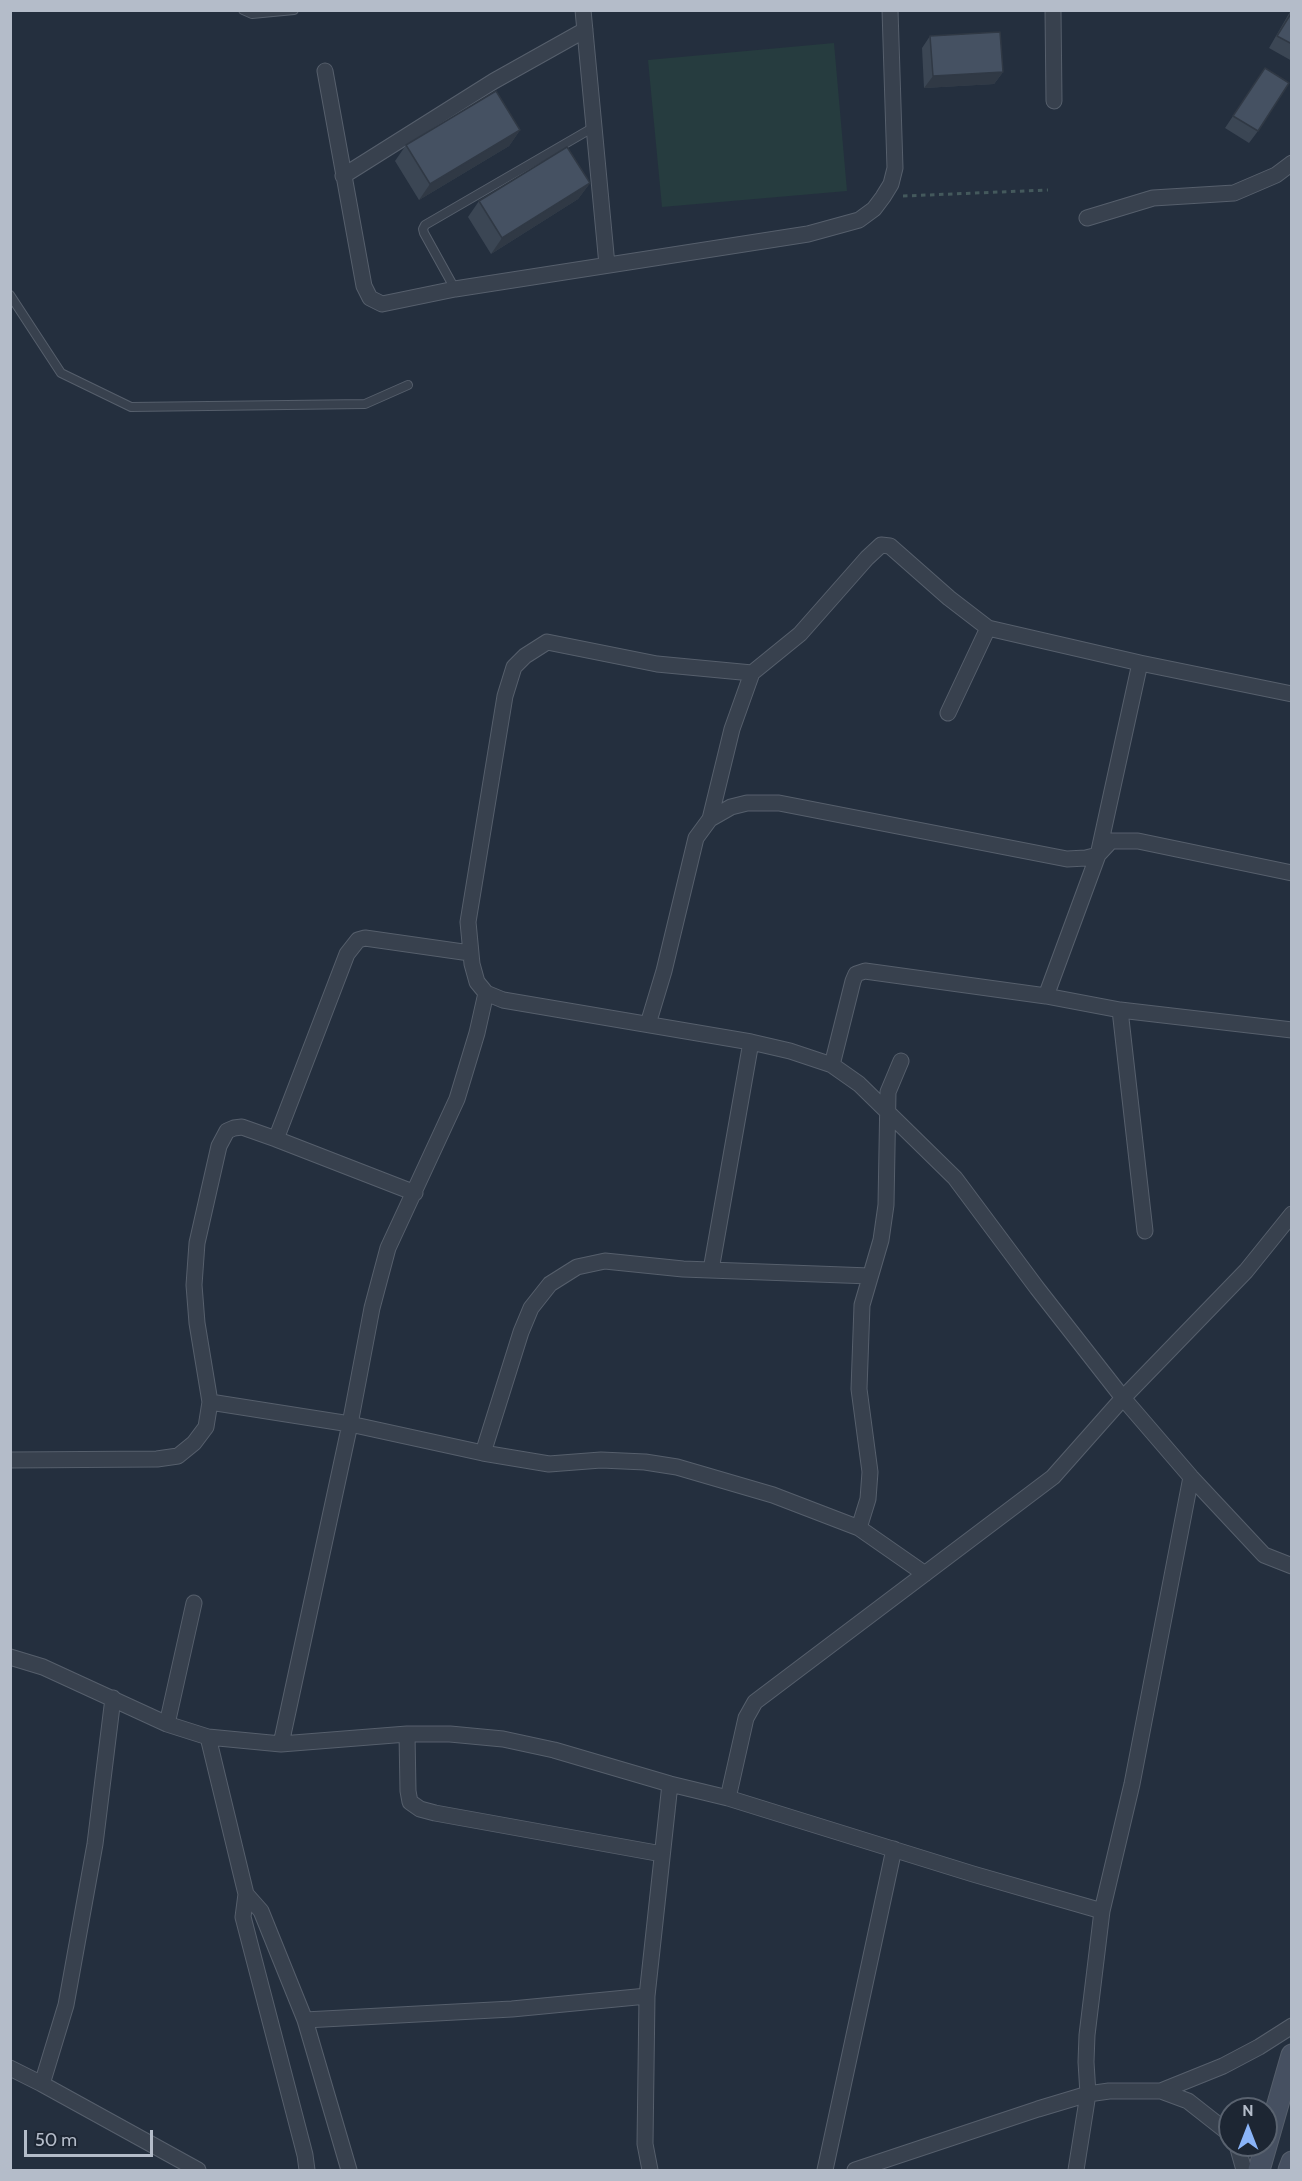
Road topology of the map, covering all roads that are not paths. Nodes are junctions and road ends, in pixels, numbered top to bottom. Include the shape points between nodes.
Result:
1 (243, 10) edge
2 (294, 10) edge
3 (584, 10) edge
4 (890, 10) edge
5 (1053, 10) edge
6 (585, 30) junction
7 (326, 71) dead end
8 (1054, 101) dead end
9 (594, 127) junction
10 (1292, 164) edge
11 (343, 176) junction
12 (1087, 218) dead end
13 (607, 265) junction
14 (455, 290) junction
15 (10, 295) edge
16 (408, 385) dead end
17 (988, 628) junction
18 (1140, 663) junction
19 (752, 674) junction
20 (1292, 693) edge
21 (948, 712) dead end
22 (710, 819) junction
23 (1098, 855) junction
24 (1292, 873) edge
25 (470, 953) junction
26 (486, 993) junction
27 (1046, 996) junction
28 (1120, 1010) junction
29 (648, 1024) junction
30 (1292, 1030) edge
31 (751, 1042) junction
32 (901, 1061) dead end
33 (832, 1065) junction
34 (888, 1112) junction
35 (276, 1139) junction
36 (415, 1193) junction
37 (1292, 1214) edge
38 (1145, 1231) dead end
39 (711, 1270) junction
40 (870, 1276) junction
41 (1123, 1398) junction
42 (210, 1402) junction
43 (350, 1424) junction
44 (483, 1454) junction
45 (10, 1460) edge
46 (1191, 1477) junction
47 (859, 1528) junction
48 (1292, 1566) edge
49 (925, 1574) junction
50 (194, 1603) dead end
51 (10, 1658) edge
52 (113, 1698) junction
53 (167, 1724) junction
54 (407, 1734) junction
55 (208, 1737) junction
56 (281, 1744) junction
57 (670, 1784) junction
58 (728, 1798) junction
59 (894, 1849) junction
60 (662, 1854) junction
61 (246, 1894) junction
62 (1102, 1911) junction
63 (647, 1996) junction
64 (305, 2020) junction
65 (1292, 2026) edge
66 (1292, 2055) edge
67 (10, 2068) edge
68 (42, 2084) junction
69 (1161, 2091) junction
70 (1088, 2094) junction
71 (1218, 2125) edge
72 (1292, 2162) edge
73 (198, 2170) edge
74 (307, 2170) edge
75 (350, 2170) edge
76 (650, 2170) edge
77 (825, 2170) edge
78 (855, 2170) edge
79 (1076, 2170) edge
80 (1259, 2170) edge
81 (1289, 2170) edge

1 - 2 lane via 252,14
3 - 6 street
4 - 13 street via 896,168 891,184 874,209 859,220 808,234
5 - 8 street
6 - 9 street
6 - 11 street via 494,81
7 - 11 street
9 - 13 street
9 - 14 lane via 425,225 424,233
10 - 12 street via 1234,193 1153,198
11 - 14 street via 364,286 370,297 382,304
13 - 14 street
15 - 16 lane via 61,373 132,407 365,404
17 - 18 street
17 - 19 street via 890,546 881,545 800,634
17 - 21 street
18 - 20 street
18 - 23 street
19 - 22 street via 732,729
19 - 25 street via 657,664 547,642 519,662 514,667 503,708 468,922
22 - 23 street via 730,807 778,803 1067,859
22 - 29 street via 696,838
23 - 24 street via 1111,841 1138,841
23 - 27 street
25 - 26 street via 477,982
25 - 35 street via 357,940 347,954
26 - 29 street via 503,1000
26 - 36 street via 457,1099
27 - 28 street
27 - 33 street via 860,972 853,981
28 - 30 street
28 - 38 street
29 - 31 street
31 - 33 street
31 - 39 street
32 - 34 street via 888,1092
33 - 34 street
34 - 40 street via 886,1205
34 - 41 street via 955,1178
35 - 36 street
35 - 42 street via 242,1127 227,1131 219,1146 197,1243 194,1285
36 - 43 street via 388,1248
37 - 41 street via 1246,1271
39 - 40 street
39 - 44 street via 605,1261 577,1267 550,1284 531,1308 521,1332
40 - 47 street via 862,1305 859,1358 870,1485
41 - 46 street
41 - 49 street via 1053,1477
42 - 43 street
42 - 45 street via 206,1427 178,1455 157,1459
43 - 44 street
43 - 56 street
44 - 47 street via 549,1464 601,1460 678,1467 773,1495
46 - 48 street via 1264,1555
46 - 62 street via 1132,1784
47 - 49 street
49 - 58 street via 755,1702 746,1718
50 - 53 street
51 - 52 street via 43,1667
52 - 53 street
52 - 68 street via 95,1844 70,1984
53 - 55 street
54 - 56 street
54 - 57 street via 503,1739
54 - 60 street via 408,1791 410,1802 420,1809
55 - 56 street
55 - 61 street
57 - 58 street
57 - 60 street
58 - 59 street
59 - 62 street
59 - 77 street
60 - 63 street
61 - 64 street via 261,1911
61 - 74 street via 243,1917
62 - 70 street via 1087,2035
63 - 64 street via 512,2009
63 - 76 street via 645,2144
64 - 75 street
65 - 69 street via 1223,2066
66 - 80 main road
67 - 68 street
68 - 73 street
69 - 70 street
69 - 71 street via 1188,2101
70 - 78 street
70 - 79 street
72 - 81 main road

